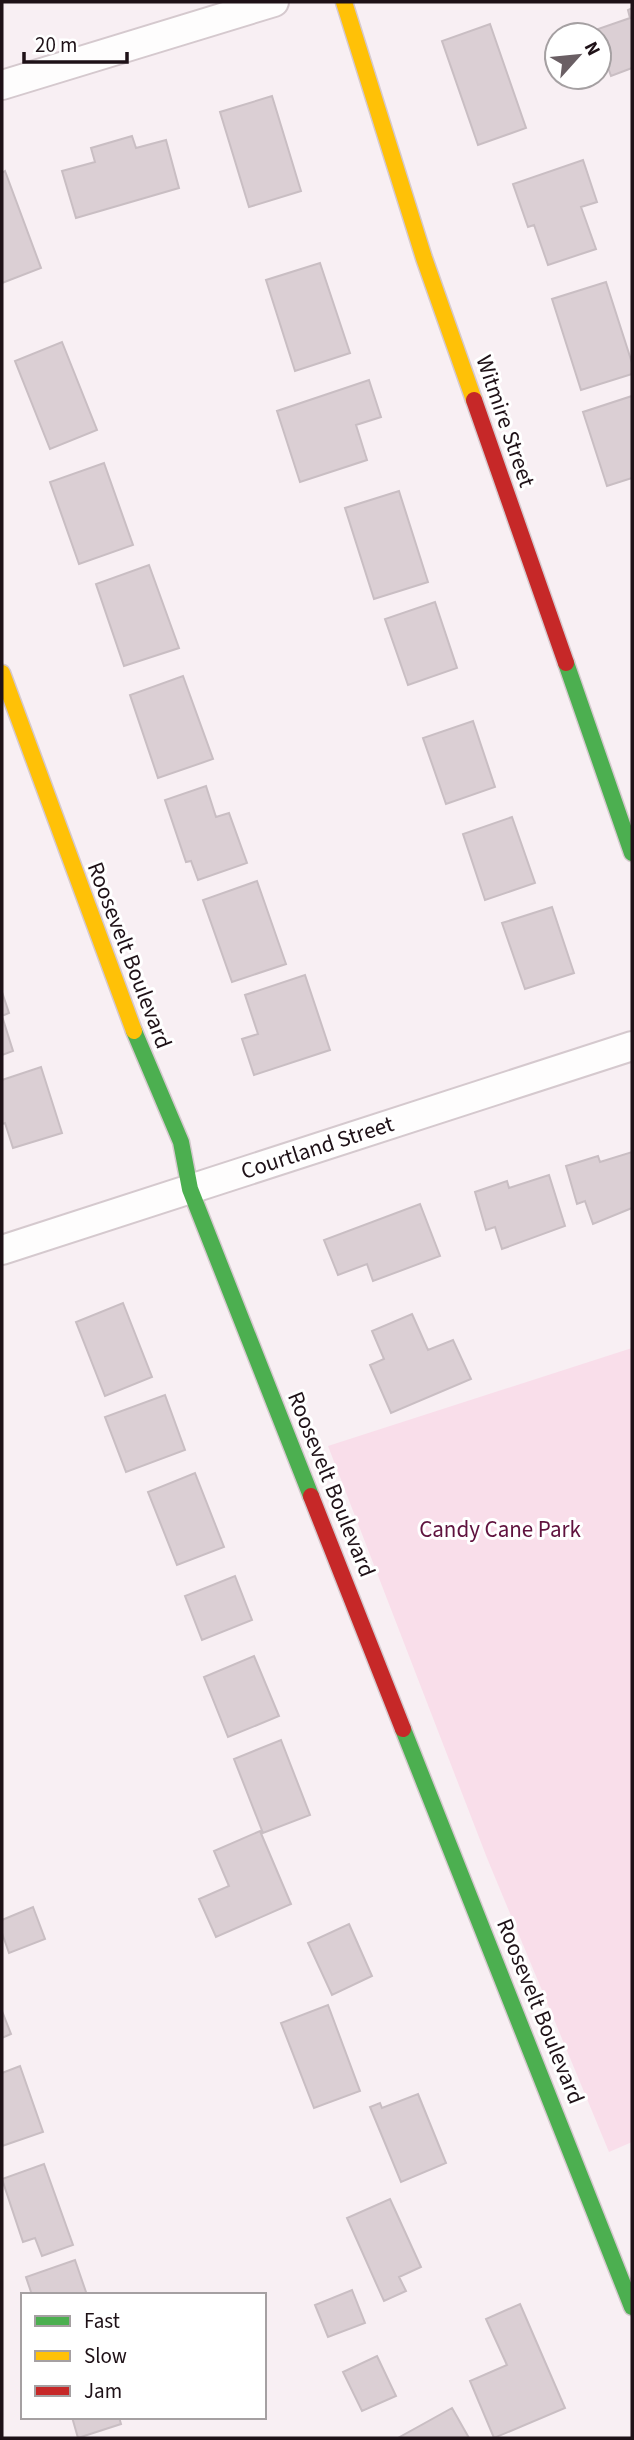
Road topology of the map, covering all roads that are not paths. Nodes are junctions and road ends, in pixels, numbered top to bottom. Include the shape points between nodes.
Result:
1 (274, 2) edge
2 (344, 2) edge
3 (2, 85) edge
4 (2, 673) edge
5 (632, 853) edge
6 (632, 1046) edge
7 (190, 1189) junction
8 (2, 1250) edge
9 (632, 2307) edge

1 - 3 street
2 - 5 street, Witmire Street via 424,258
4 - 7 street, Roosevelt Boulevard via 121,1001 181,1142
6 - 7 street, Courtland Street
7 - 8 street, Courtland Street
7 - 9 street, Roosevelt Boulevard

